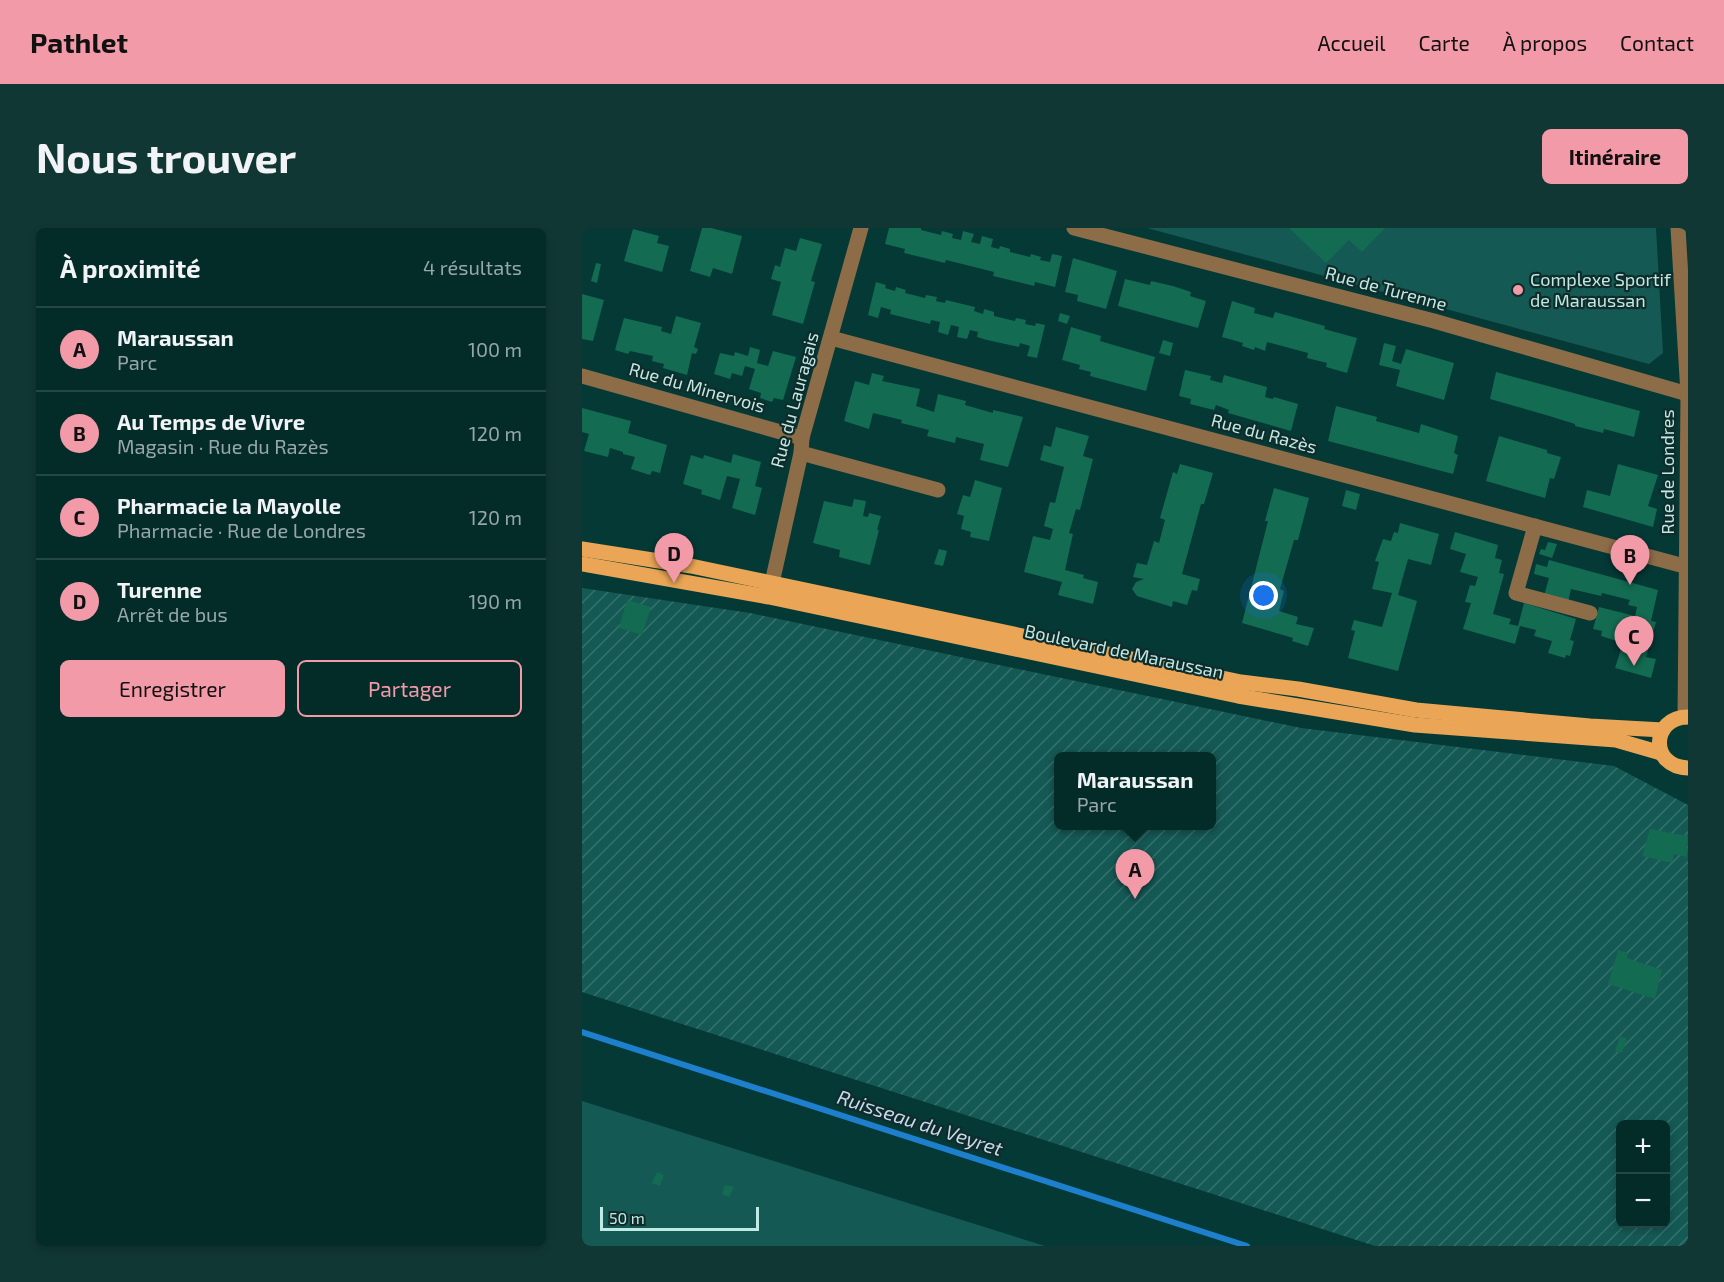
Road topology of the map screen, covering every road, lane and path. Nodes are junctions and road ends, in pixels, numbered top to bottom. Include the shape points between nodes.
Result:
1 (861, 228) edge
2 (1074, 228) edge
3 (1678, 228) edge
4 (1684, 263) edge
5 (831, 338) junction
6 (582, 376) edge
7 (1688, 394) edge
8 (802, 445) junction
9 (938, 489) dead end
10 (1535, 526) junction
11 (582, 549) edge
12 (582, 564) edge
13 (1688, 567) edge
14 (772, 583) junction
15 (1590, 613) dead end
16 (1687, 717) edge
17 (1663, 729) junction
18 (1661, 753) junction
19 (1688, 768) edge

1 - 5 street, Rue du Lauragais
2 - 7 street, Rue de Turenne via 1434,321
3 - 4 street, Rue de Londres
4 - 7 street, Rue de Londres
5 - 8 street, Rue du Lauragais
5 - 10 street, Rue du Razès
6 - 8 street, Rue du Minervois
7 - 13 street, Rue de Londres
8 - 9 street, Rue du Minervois
8 - 14 street, Rue du Lauragais
10 - 13 street, Rue du Razès
10 - 15 street via 1516,593
11 - 14 main road, Boulevard de Maraussan
12 - 18 main road, Boulevard de Maraussan via 769,597 1238,696 1415,725 1616,740
13 - 16 street, Rue de Londres
14 - 17 main road, Boulevard de Maraussan via 1241,682 1416,711
16 - 17 main road via 1676,718
17 - 18 main road
18 - 19 main road, Boulevard de Maraussan via 1672,765

